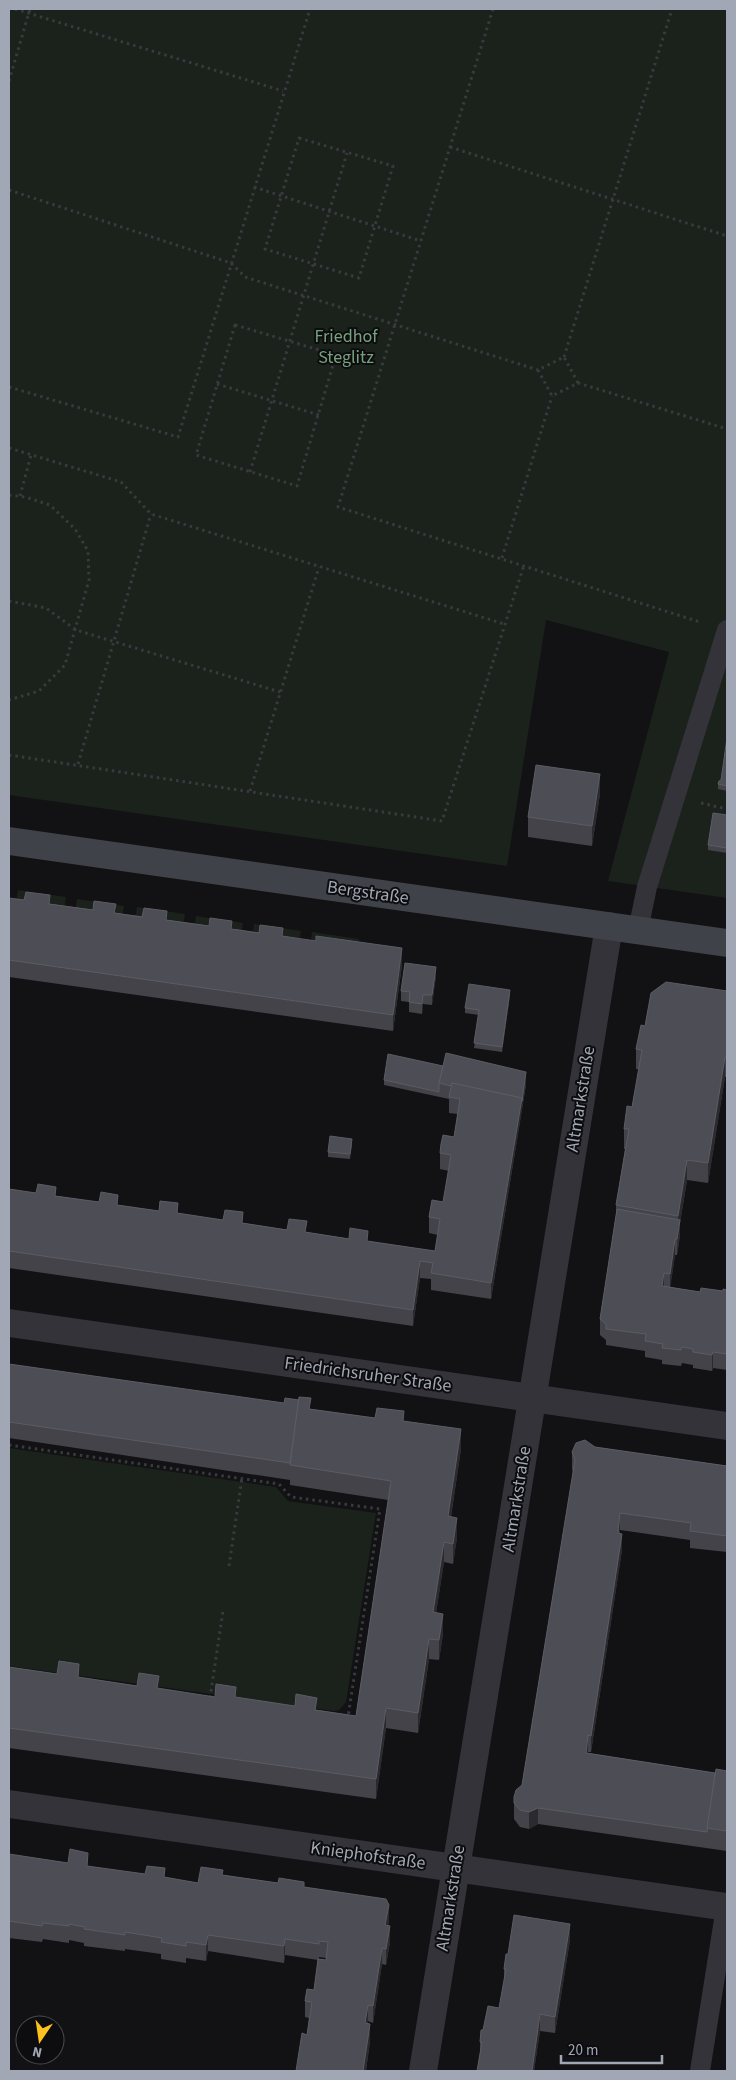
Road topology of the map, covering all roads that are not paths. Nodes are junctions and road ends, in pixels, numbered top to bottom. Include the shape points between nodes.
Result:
1 (727, 630) edge
2 (9, 841) edge
3 (608, 926) junction
4 (638, 930) junction
5 (727, 943) edge
6 (9, 1323) edge
7 (532, 1398) junction
8 (727, 1426) edge
9 (9, 1804) edge
10 (456, 1868) junction
11 (727, 1907) edge
12 (422, 2071) edge
13 (700, 2071) edge

1 - 4 lane via 647,887
2 - 3 street, Bergstraße
3 - 4 street, Bergstraße
3 - 7 street, Altmarkstraße
4 - 5 street, Bergstraße
6 - 7 street, Friedrichsruher Straße
7 - 8 street, Friedrichsruher Straße
7 - 10 street, Altmarkstraße
9 - 10 street, Kniephofstraße
10 - 11 street, Kniephofstraße
10 - 12 street, Altmarkstraße
11 - 13 lane

